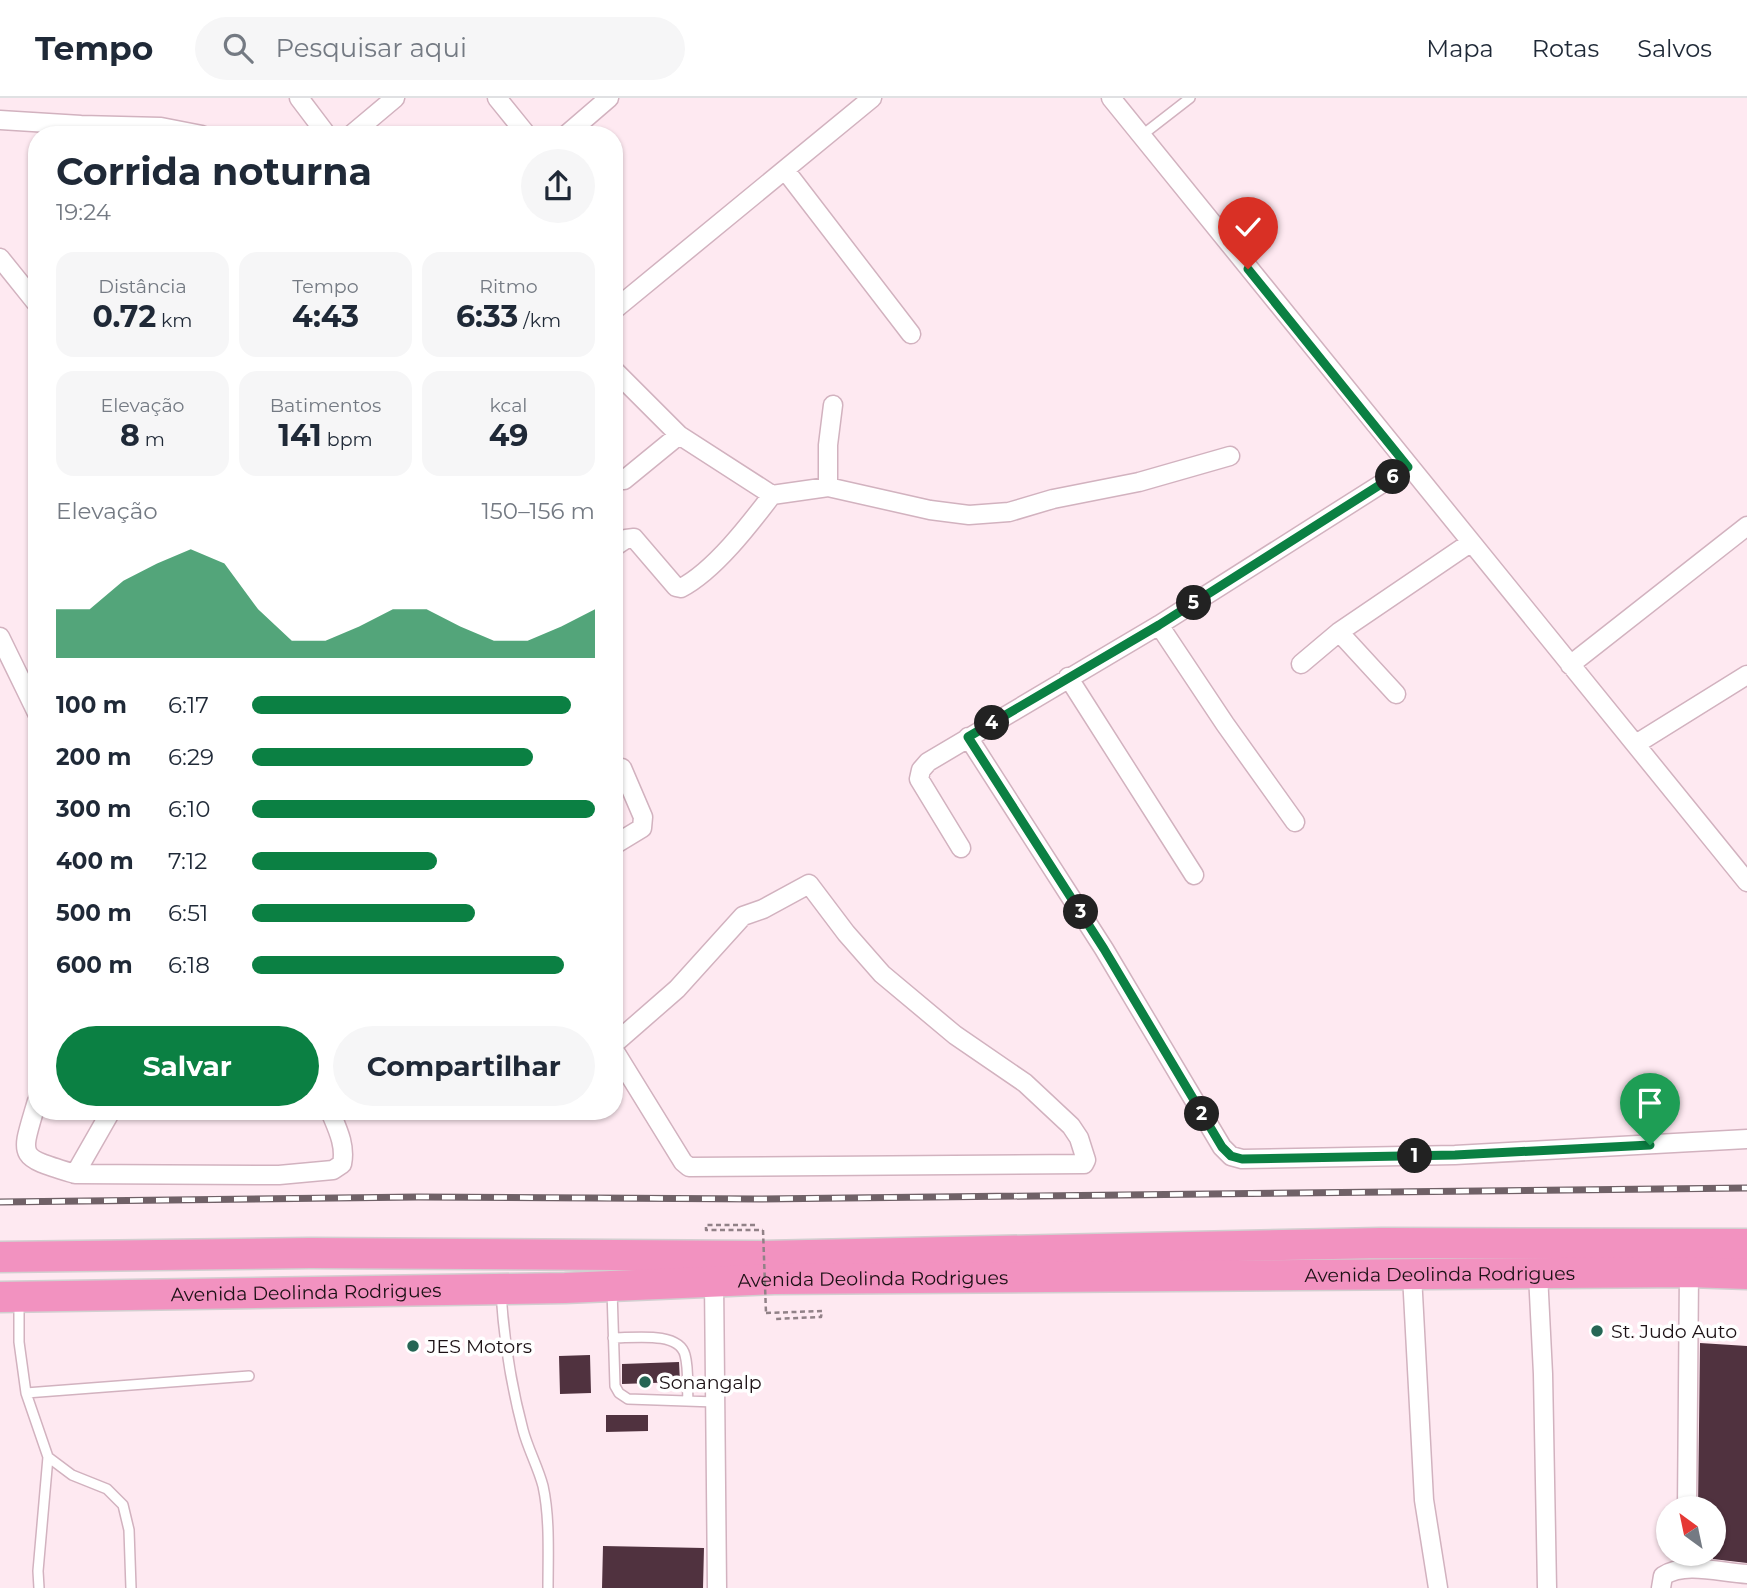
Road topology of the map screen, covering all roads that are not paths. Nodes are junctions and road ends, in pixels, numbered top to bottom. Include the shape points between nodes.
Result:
1 (299, 98) edge
2 (395, 98) edge
3 (497, 98) edge
4 (609, 98) edge
5 (872, 98) edge
6 (1111, 98) edge
7 (1190, 98) edge
8 (0, 120) edge
9 (121, 126) edge
10 (320, 126) edge
11 (362, 126) edge
12 (520, 126) edge
13 (576, 126) edge
14 (1141, 136) junction
15 (785, 170) junction
16 (0, 258) edge
17 (28, 293) edge
18 (623, 303) edge
19 (911, 334) dead end
20 (623, 379) edge
21 (833, 405) dead end
22 (679, 435) junction
23 (1230, 456) dead end
24 (1408, 467) junction
25 (624, 480) dead end
26 (828, 487) junction
27 (772, 495) junction
28 (1747, 526) edge
29 (623, 541) edge
30 (1470, 543) junction
31 (1159, 625) junction
32 (1339, 632) junction
33 (0, 638) edge
34 (1301, 664) dead end
35 (1570, 665) junction
36 (1747, 675) edge
37 (1068, 677) junction
38 (1396, 694) dead end
39 (28, 695) edge
40 (968, 737) junction
41 (1636, 744) junction
42 (623, 770) edge
43 (1295, 822) dead end
44 (623, 841) edge
45 (961, 848) dead end
46 (1194, 875) dead end
47 (1747, 883) edge
48 (623, 1036) edge
49 (623, 1065) edge
50 (31, 1120) edge
51 (106, 1120) edge
52 (334, 1120) edge
53 (1747, 1139) edge
54 (75, 1174) junction
55 (1747, 1244) edge
56 (0, 1257) edge
57 (1689, 1272) junction
58 (1538, 1274) junction
59 (1747, 1274) edge
60 (1412, 1275) junction
61 (714, 1280) junction
62 (611, 1285) junction
63 (501, 1287) junction
64 (9, 1297) edge
65 (613, 1338) junction
66 (249, 1376) dead end
67 (26, 1393) junction
68 (688, 1401) junction
69 (715, 1402) junction
70 (48, 1457) junction
71 (1687, 1496) edge
72 (1678, 1566) edge
73 (1710, 1566) edge
74 (1747, 1574) edge
75 (39, 1588) edge
76 (131, 1588) edge
77 (548, 1588) edge
78 (717, 1588) edge
79 (1438, 1588) edge
80 (1547, 1588) edge
81 (1661, 1588) edge

1 - 10 street
2 - 11 street
3 - 12 street
4 - 13 street
5 - 15 street
6 - 14 street
7 - 14 lane
8 - 9 street
14 - 24 street
15 - 18 street
15 - 19 street
16 - 17 street
20 - 22 street
21 - 26 street
22 - 25 street
22 - 27 street
23 - 26 street via 1009,512 969,515 930,510
24 - 30 street
24 - 31 street
26 - 27 street
27 - 29 street via 747,529 681,588 634,538
28 - 35 street
30 - 32 street
30 - 35 street
31 - 37 street
31 - 43 street
32 - 34 street
32 - 38 street
33 - 39 street
35 - 41 street
36 - 41 street
37 - 40 street
37 - 46 street
40 - 45 street via 928,762 919,779
40 - 53 street via 1231,1156 1455,1155
41 - 47 street
42 - 44 street via 643,817 642,828
48 - 49 street via 677,989 743,916 809,884 882,974 955,1035 1025,1083 1071,1126 1086,1160 1084,1164 689,1167
50 - 54 street via 26,1152 35,1162
51 - 54 street
52 - 54 street via 344,1153 342,1164 333,1170 279,1175
55 - 56 highway, Avenida Deolinda Rodrigues via 1381,1243 760,1256 310,1253
57 - 58 highway, Avenida Deolinda Rodrigues
57 - 59 highway, Avenida Deolinda Rodrigues
57 - 71 street
58 - 60 highway, Avenida Deolinda Rodrigues
58 - 80 street
60 - 61 highway, Avenida Deolinda Rodrigues
60 - 79 street via 1424,1500
61 - 62 highway, Avenida Deolinda Rodrigues
61 - 69 street
62 - 63 highway, Avenida Deolinda Rodrigues
62 - 65 lane
63 - 64 highway, Avenida Deolinda Rodrigues
63 - 77 lane via 505,1348 524,1433 542,1486
64 - 67 lane
65 - 68 lane via 669,1339 680,1346 685,1354
65 - 68 lane via 619,1393 628,1399
66 - 67 lane
67 - 70 lane
68 - 69 lane
69 - 78 street
70 - 75 lane
70 - 76 lane via 72,1475 107,1489 122,1505 129,1530
72 - 81 street via 1663,1576
73 - 74 street

